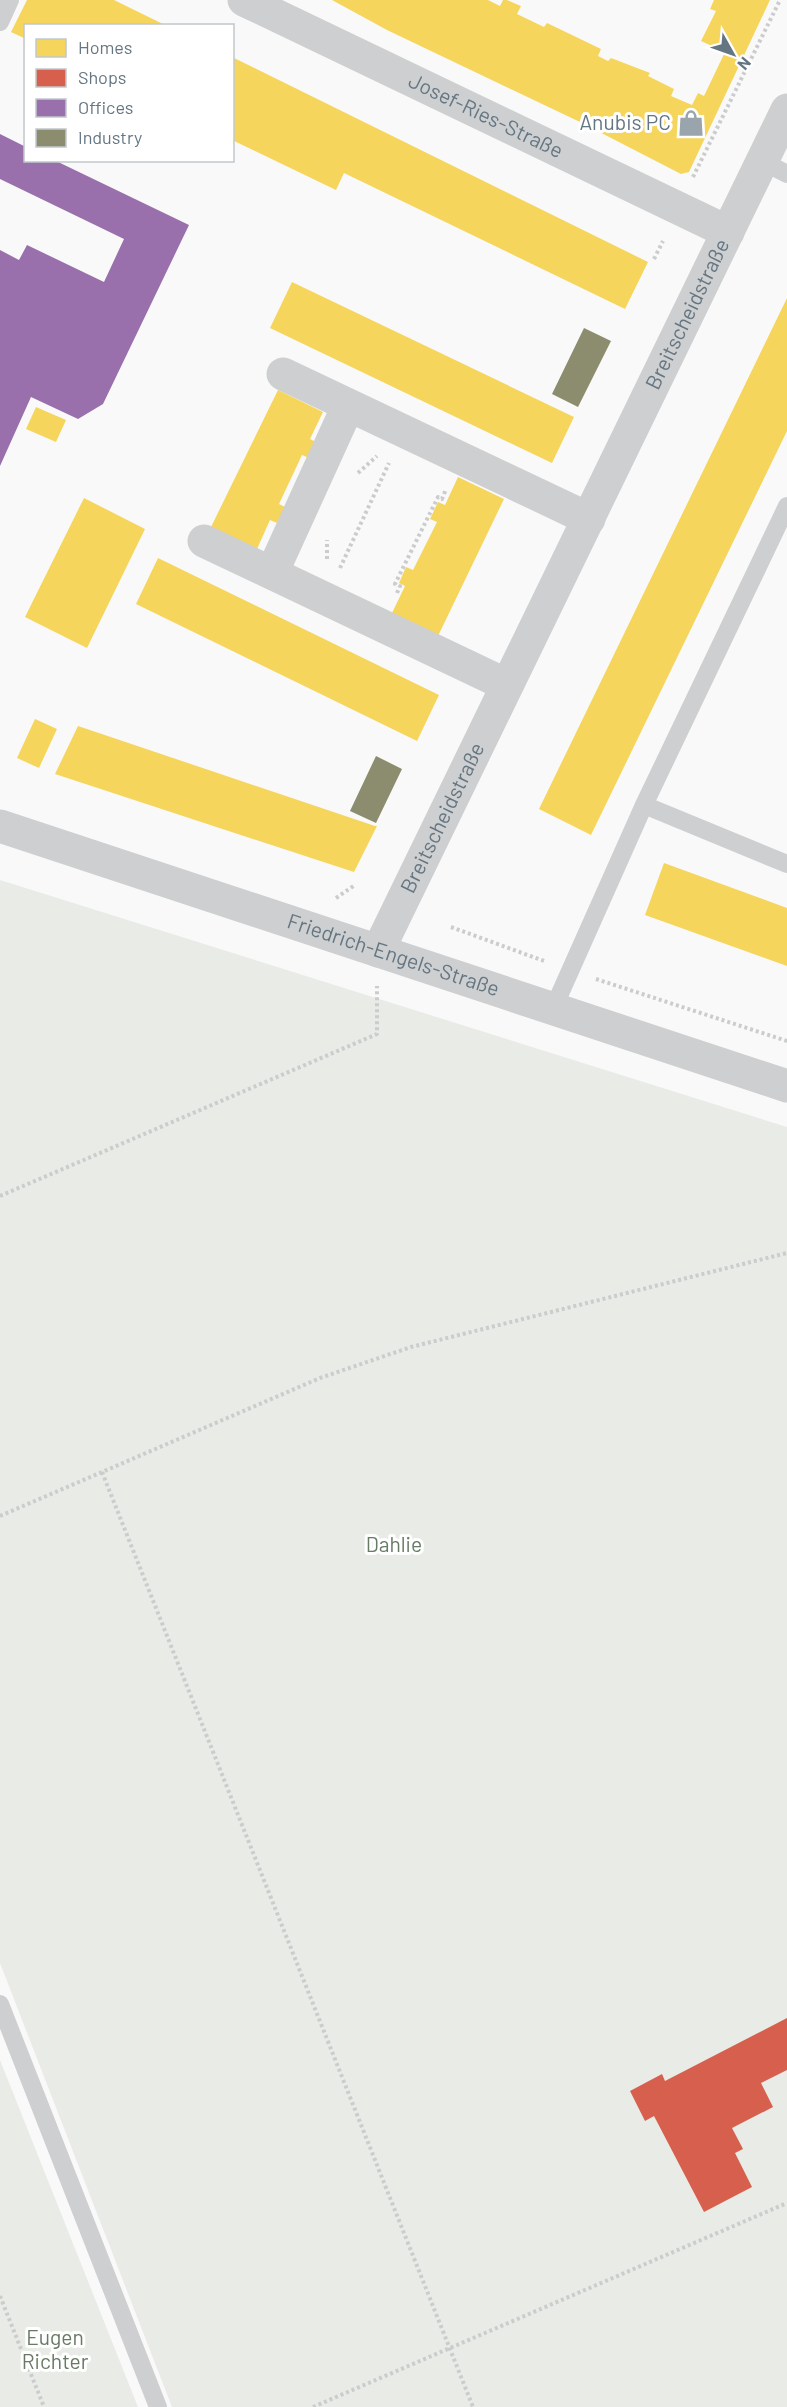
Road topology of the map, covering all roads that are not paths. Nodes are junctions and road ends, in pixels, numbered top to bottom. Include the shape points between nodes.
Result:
1 (10, 0) edge
2 (244, 0) edge
3 (0, 22) edge
4 (787, 110) edge
5 (775, 167) edge
6 (728, 232) junction
7 (283, 374) dead end
8 (348, 406) junction
9 (787, 506) edge
10 (589, 519) junction
11 (204, 542) dead end
12 (272, 573) junction
13 (507, 685) junction
14 (644, 805) junction
15 (0, 826) edge
16 (787, 864) edge
17 (378, 951) junction
18 (554, 1007) junction
19 (787, 1086) edge
20 (0, 2004) edge
21 (158, 2407) edge

1 - 3 lane
2 - 6 street, Josef-Ries-Straße
4 - 5 street, Breitscheidstraße
5 - 6 street, Breitscheidstraße
6 - 10 street, Breitscheidstraße
7 - 8 street
8 - 10 street
8 - 12 street
9 - 14 lane
10 - 13 street, Breitscheidstraße
11 - 12 street
12 - 13 street
13 - 17 street, Breitscheidstraße
14 - 16 lane
14 - 18 lane
15 - 17 street, Friedrich-Engels-Straße
17 - 18 street, Friedrich-Engels-Straße
18 - 19 street, Friedrich-Engels-Straße
20 - 21 lane

